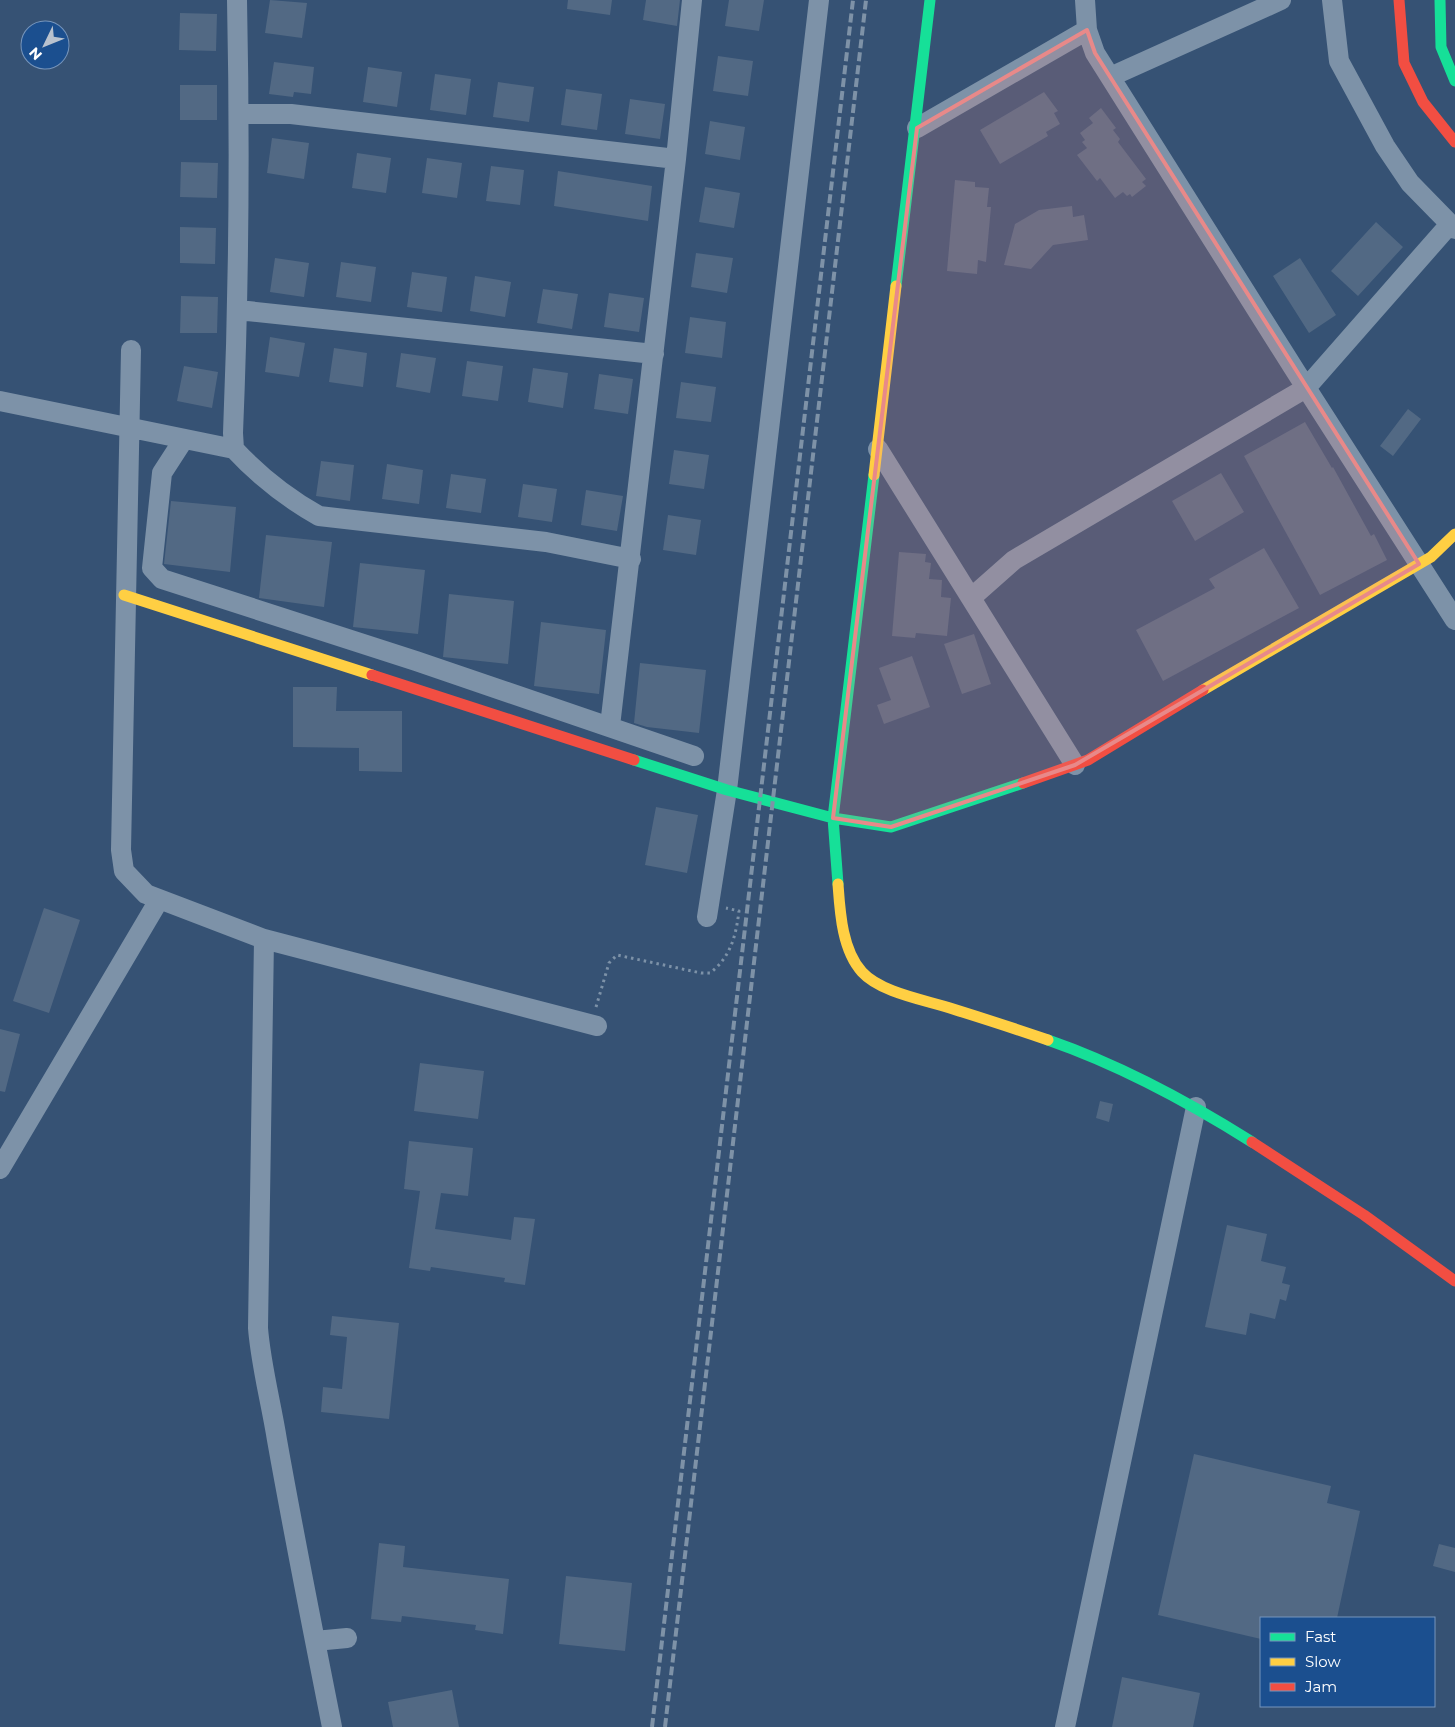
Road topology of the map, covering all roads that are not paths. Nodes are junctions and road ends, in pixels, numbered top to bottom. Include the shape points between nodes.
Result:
1 (237, 0) edge
2 (692, 0) edge
3 (819, 0) edge
4 (930, 0) edge
5 (1085, 0) edge
6 (1281, 0) edge
7 (1332, 0) edge
8 (1400, 0) edge
9 (1440, 0) edge
10 (1087, 30) junction
11 (1110, 77) junction
12 (1455, 81) edge
13 (239, 114) junction
14 (917, 128) junction
15 (1455, 142) edge
16 (676, 159) junction
17 (1453, 226) edge
18 (238, 310) junction
19 (130, 350) dead end
20 (654, 354) junction
21 (1306, 388) junction
22 (0, 401) edge
23 (128, 427) junction
24 (184, 439) junction
25 (234, 449) junction
26 (878, 449) junction
27 (1455, 534) edge
28 (630, 559) junction
29 (1420, 564) junction
30 (124, 594) junction
31 (971, 598) junction
32 (1455, 620) edge
33 (610, 726) junction
34 (694, 756) dead end
35 (1075, 765) junction
36 (727, 790) junction
37 (833, 818) junction
38 (159, 900) junction
39 (708, 910) road end
40 (264, 939) junction
41 (597, 1018) road end
42 (1196, 1106) junction
43 (0, 1169) edge
44 (1455, 1281) edge
45 (347, 1638) dead end
46 (315, 1641) junction
47 (332, 1727) edge
48 (1065, 1727) edge

1 - 13 street
2 - 16 street
3 - 36 street
4 - 14 street
5 - 10 street
6 - 11 street
7 - 17 street via 1338,61 1385,146 1410,183
8 - 15 street via 1404,62 1422,102
9 - 12 street via 1441,47
10 - 11 street via 1095,53
10 - 14 street
11 - 21 street
13 - 16 street via 291,114
13 - 18 street
14 - 26 street
16 - 20 street
17 - 21 street
18 - 20 street
18 - 25 street
19 - 23 street
20 - 28 street
21 - 29 street
21 - 31 street via 1014,560
22 - 23 street
23 - 24 street
23 - 30 street
24 - 25 street
24 - 33 street via 162,473 152,568 162,579
25 - 28 street via 253,470 319,516 546,542
26 - 31 street
26 - 37 street
27 - 29 street
28 - 33 street
29 - 32 street
29 - 35 street
30 - 36 street
30 - 38 street via 121,850 124,871 146,894
31 - 35 street
33 - 34 street
35 - 37 street via 891,828
36 - 37 street
36 - 39 street
37 - 42 street via 845,940 863,973 903,993 1064,1045
38 - 40 street
38 - 43 street
40 - 41 street
40 - 46 street via 258,1328 261,1362 271,1400
42 - 44 street via 1338,1196
42 - 48 street
45 - 46 street
46 - 47 street

